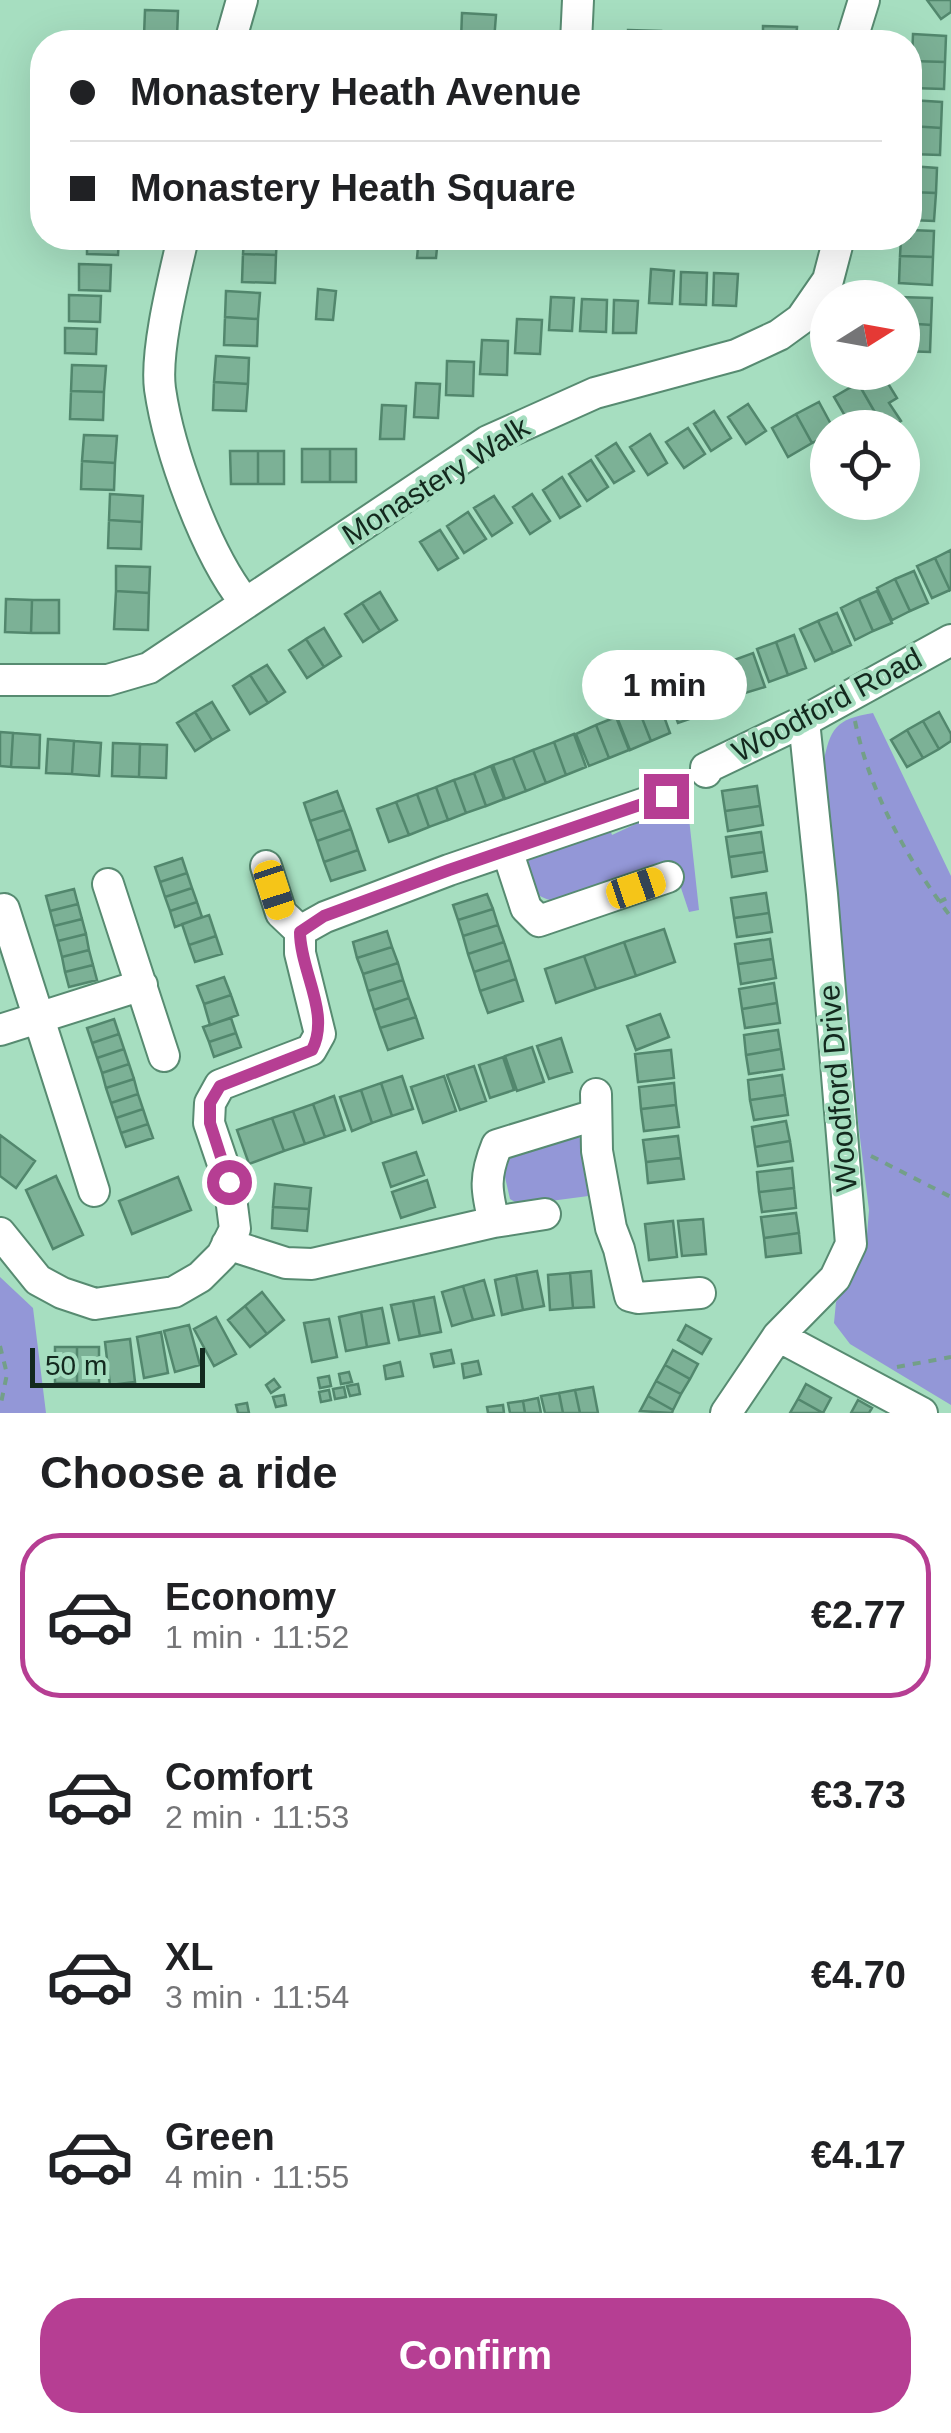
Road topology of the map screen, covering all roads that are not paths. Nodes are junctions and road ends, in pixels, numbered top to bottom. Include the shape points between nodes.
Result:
1 (242, 0) edge
2 (578, 0) edge
3 (864, 0) edge
4 (233, 30) edge
5 (577, 30) edge
6 (855, 30) edge
7 (181, 250) edge
8 (835, 250) edge
9 (244, 601) junction
10 (951, 640) edge
11 (0, 680) edge
12 (804, 721) junction
13 (706, 772) dead end
14 (666, 796) dead end
15 (507, 850) junction
16 (266, 866) dead end
17 (668, 878) dead end
18 (108, 884) dead end
19 (4, 909) dead end
20 (300, 932) junction
21 (142, 985) junction
22 (38, 1018) junction
23 (0, 1030) edge
24 (164, 1056) dead end
25 (94, 1191) dead end
26 (545, 1214) dead end
27 (494, 1222) junction
28 (0, 1234) edge
29 (228, 1244) junction
30 (700, 1292) dead end
31 (778, 1336) junction
32 (726, 1413) edge
33 (922, 1413) edge

1 - 4 street
2 - 5 street
3 - 6 street
7 - 9 street via 160,388 201,525 223,575
8 - 9 street, Monastery Walk via 828,280 801,319 780,335 736,355 595,394 488,441
9 - 11 street, Monastery Walk via 148,668 108,680
10 - 12 street, Woodford Road
12 - 13 street, Woodford Road
12 - 31 street, Woodford Drive via 851,1244 835,1278
14 - 15 street
15 - 17 street via 526,908 539,921
15 - 20 street via 324,916
16 - 20 street via 281,913
18 - 21 street
19 - 22 street
20 - 29 street via 320,1034 312,1050 220,1086 210,1103 235,1229
21 - 22 street
21 - 24 street
22 - 23 street
22 - 25 street
26 - 27 street
27 - 29 street via 312,1264 286,1263
27 - 30 street via 487,1170 497,1146 595,1105 610,1228 630,1296
28 - 29 street via 38,1280 95,1304 174,1292 200,1277
31 - 32 street, Woodford Drive
31 - 33 street

